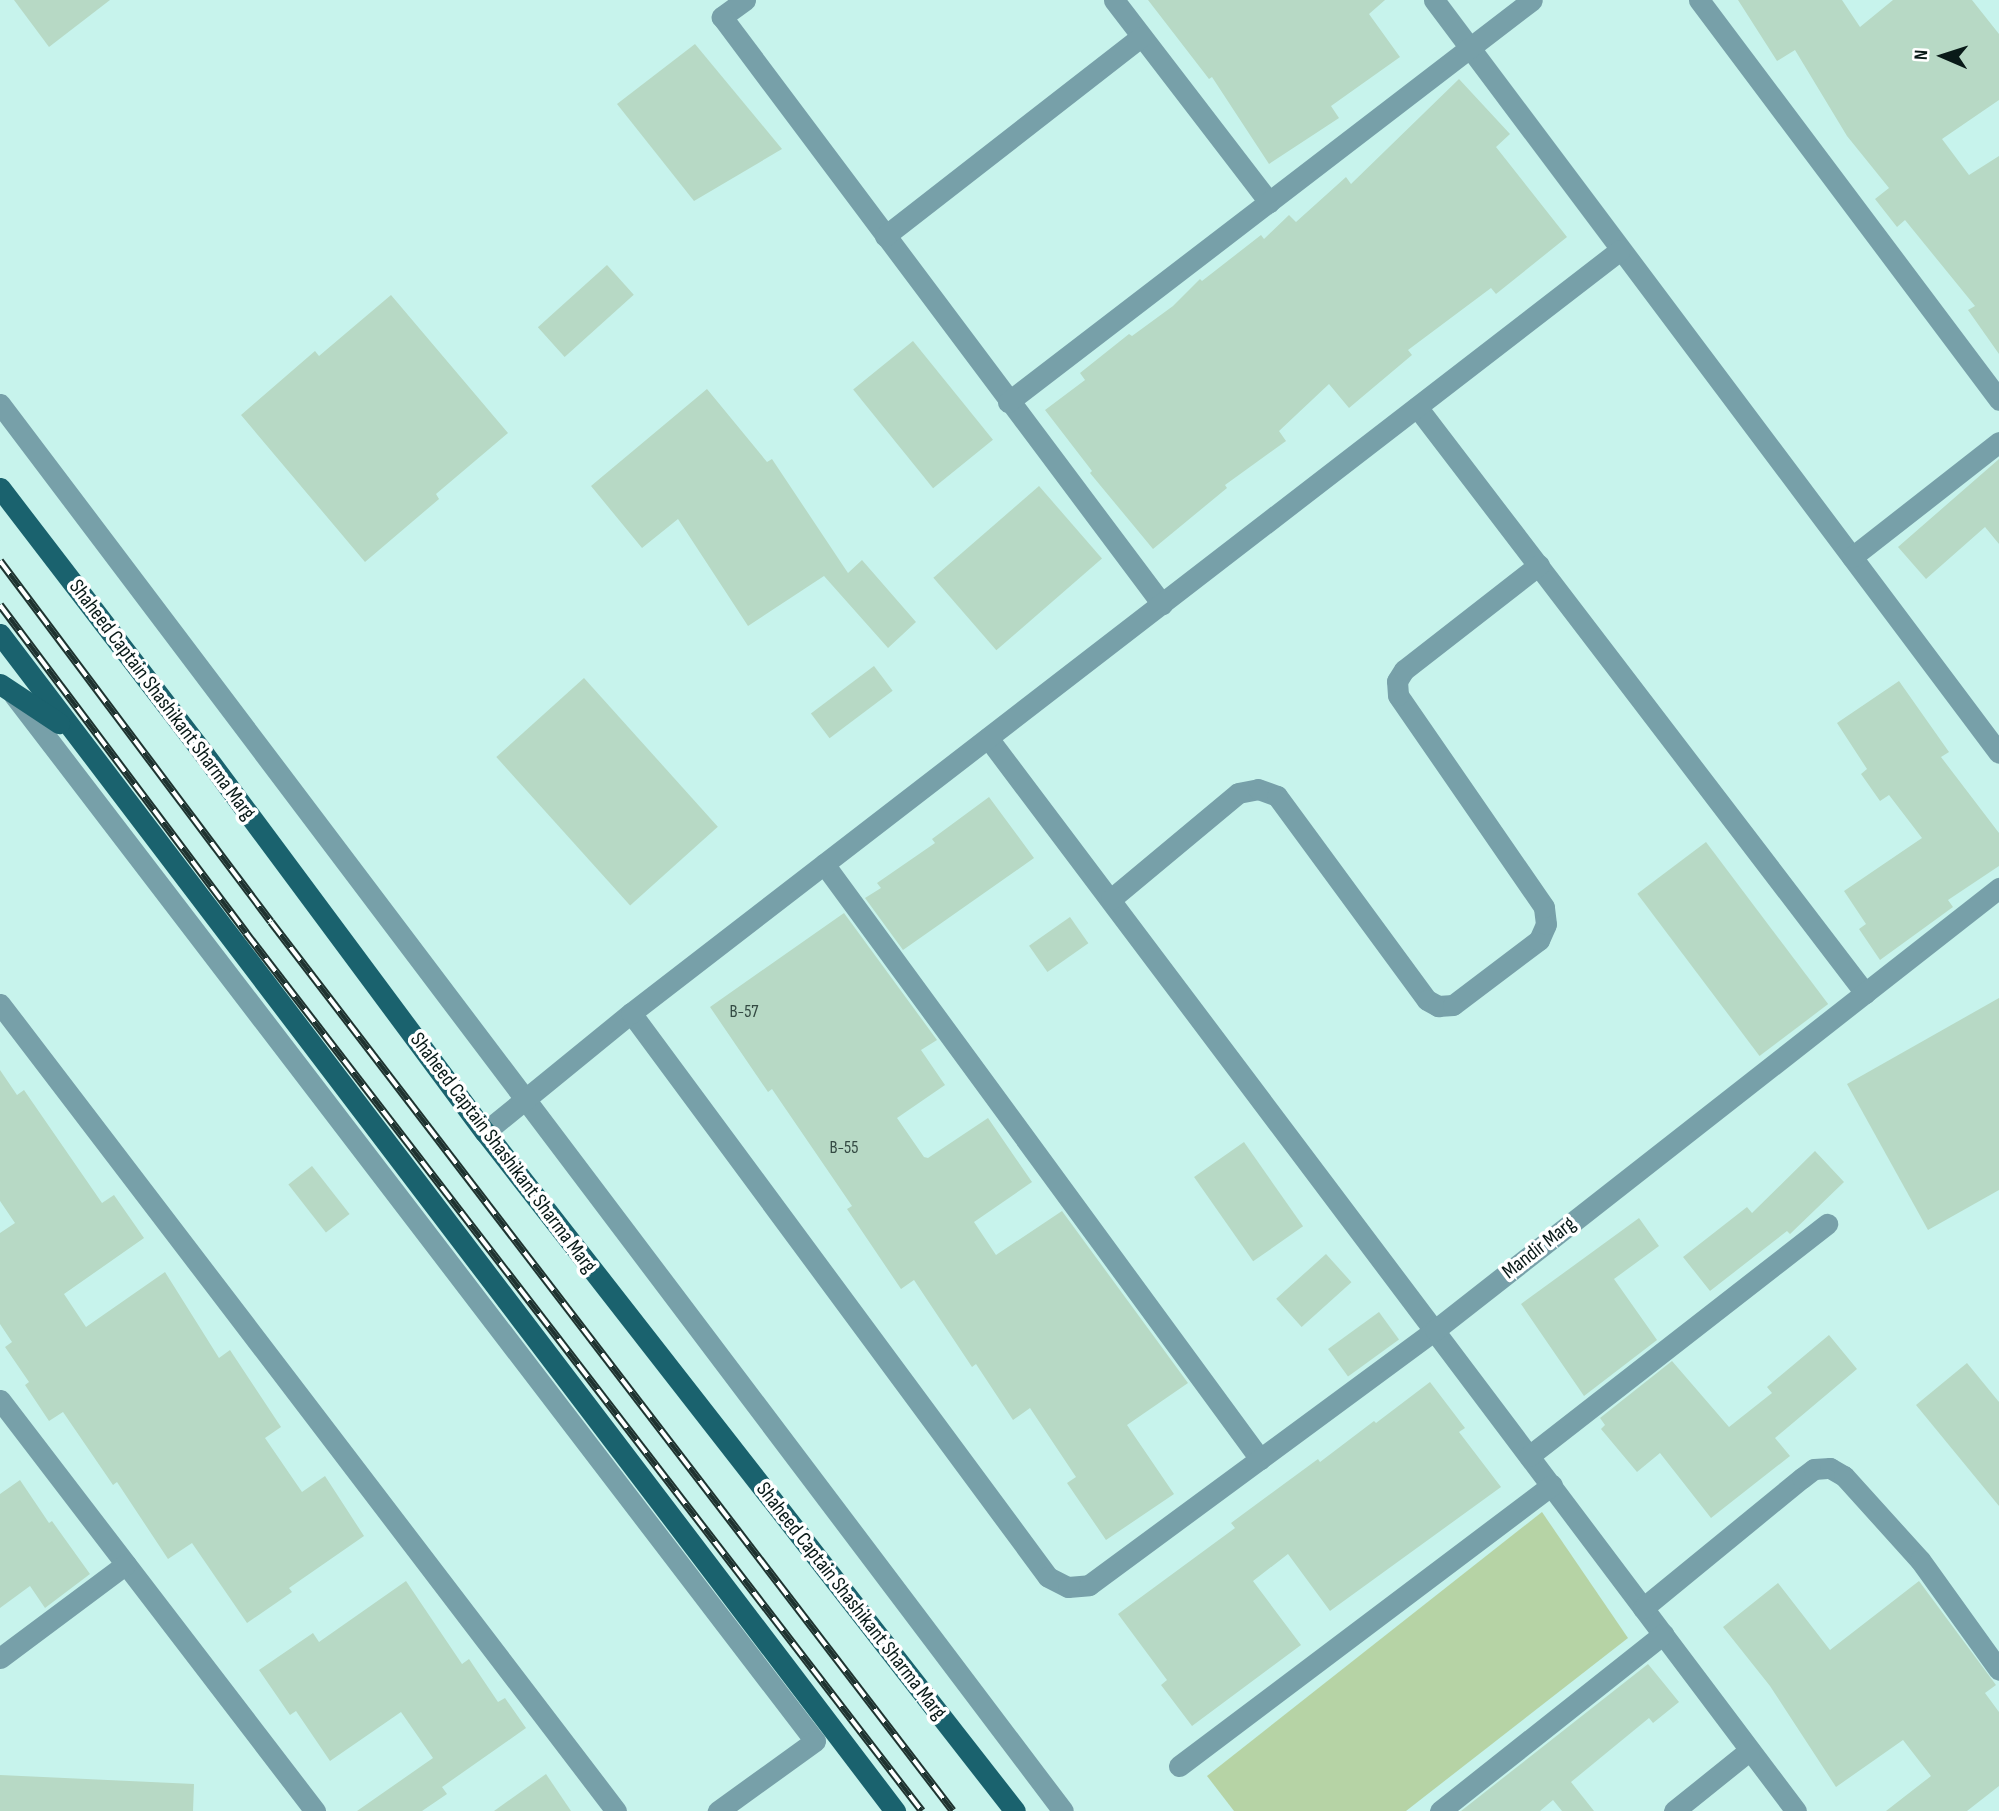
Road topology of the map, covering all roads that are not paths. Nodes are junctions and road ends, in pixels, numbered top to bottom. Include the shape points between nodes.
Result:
1 (745, 0) edge
2 (1114, 0) edge
3 (1434, 0) edge
4 (1532, 0) edge
5 (1699, 0) edge
6 (1141, 37) junction
7 (1469, 49) junction
8 (1269, 202) junction
9 (885, 236) junction
10 (1620, 250) junction
11 (1999, 400) edge
12 (1008, 402) junction
13 (0, 404) edge
14 (1417, 407) junction
15 (1999, 442) edge
16 (0, 488) edge
17 (1852, 557) junction
18 (1539, 565) junction
19 (1162, 604) junction
20 (0, 634) edge
21 (4, 686) edge
22 (73, 732) junction
23 (988, 738) junction
24 (1999, 753) edge
25 (824, 864) junction
26 (1999, 888) edge
27 (1111, 899) junction
28 (1865, 993) junction
29 (0, 1004) edge
30 (631, 1013) junction
31 (527, 1099) junction
32 (485, 1132) junction
33 (1827, 1224) dead end
34 (1435, 1330) junction
35 (0, 1400) edge
36 (1529, 1456) junction
37 (1260, 1459) junction
38 (1552, 1485) junction
39 (126, 1564) junction
40 (1643, 1608) junction
41 (1663, 1634) junction
42 (0, 1658) edge
43 (1999, 1670) edge
44 (1750, 1750) junction
45 (1179, 1766) dead end
46 (315, 1811) edge
47 (616, 1811) edge
48 (718, 1811) edge
49 (895, 1811) edge
50 (1014, 1811) edge
51 (1063, 1811) edge
52 (1440, 1811) edge
53 (1674, 1811) edge
54 (1796, 1811) edge

1 - 9 street via 722,17
2 - 6 street
3 - 7 street
4 - 7 street
5 - 11 street
6 - 8 street
6 - 9 street
7 - 8 street
7 - 10 street
8 - 12 street
9 - 12 street
10 - 14 street
10 - 17 street
12 - 19 street
13 - 31 street
14 - 18 street
14 - 19 street
15 - 17 street
16 - 32 main road, Shaheed Captain Shashikant Sharma Marg
17 - 24 street
18 - 27 street via 1397,681 1398,695 1544,907 1546,924 1539,940 1453,1005 1438,1006 1427,1000 1277,796 1258,789 1238,793
18 - 28 street
19 - 23 street
20 - 22 main road
21 - 22 main road
21 - 48 street via 815,1741
22 - 49 main road
23 - 25 street
23 - 27 street
25 - 30 street
25 - 37 street
26 - 28 street, Mandir Marg
27 - 34 street
28 - 34 street, Mandir Marg
29 - 47 street
30 - 31 street
30 - 37 street, Mandir Marg via 1048,1577 1068,1587 1089,1585
31 - 32 street
31 - 51 street
32 - 50 main road, Shaheed Captain Shashikant Sharma Marg
33 - 36 street
34 - 36 street
34 - 37 street, Mandir Marg
35 - 39 street
36 - 38 street
38 - 40 street
38 - 45 street
39 - 42 street
39 - 46 street
40 - 41 street
40 - 43 street via 1814,1469 1830,1468 1844,1476 1920,1560
41 - 44 street
41 - 52 street
44 - 53 street
44 - 54 street

